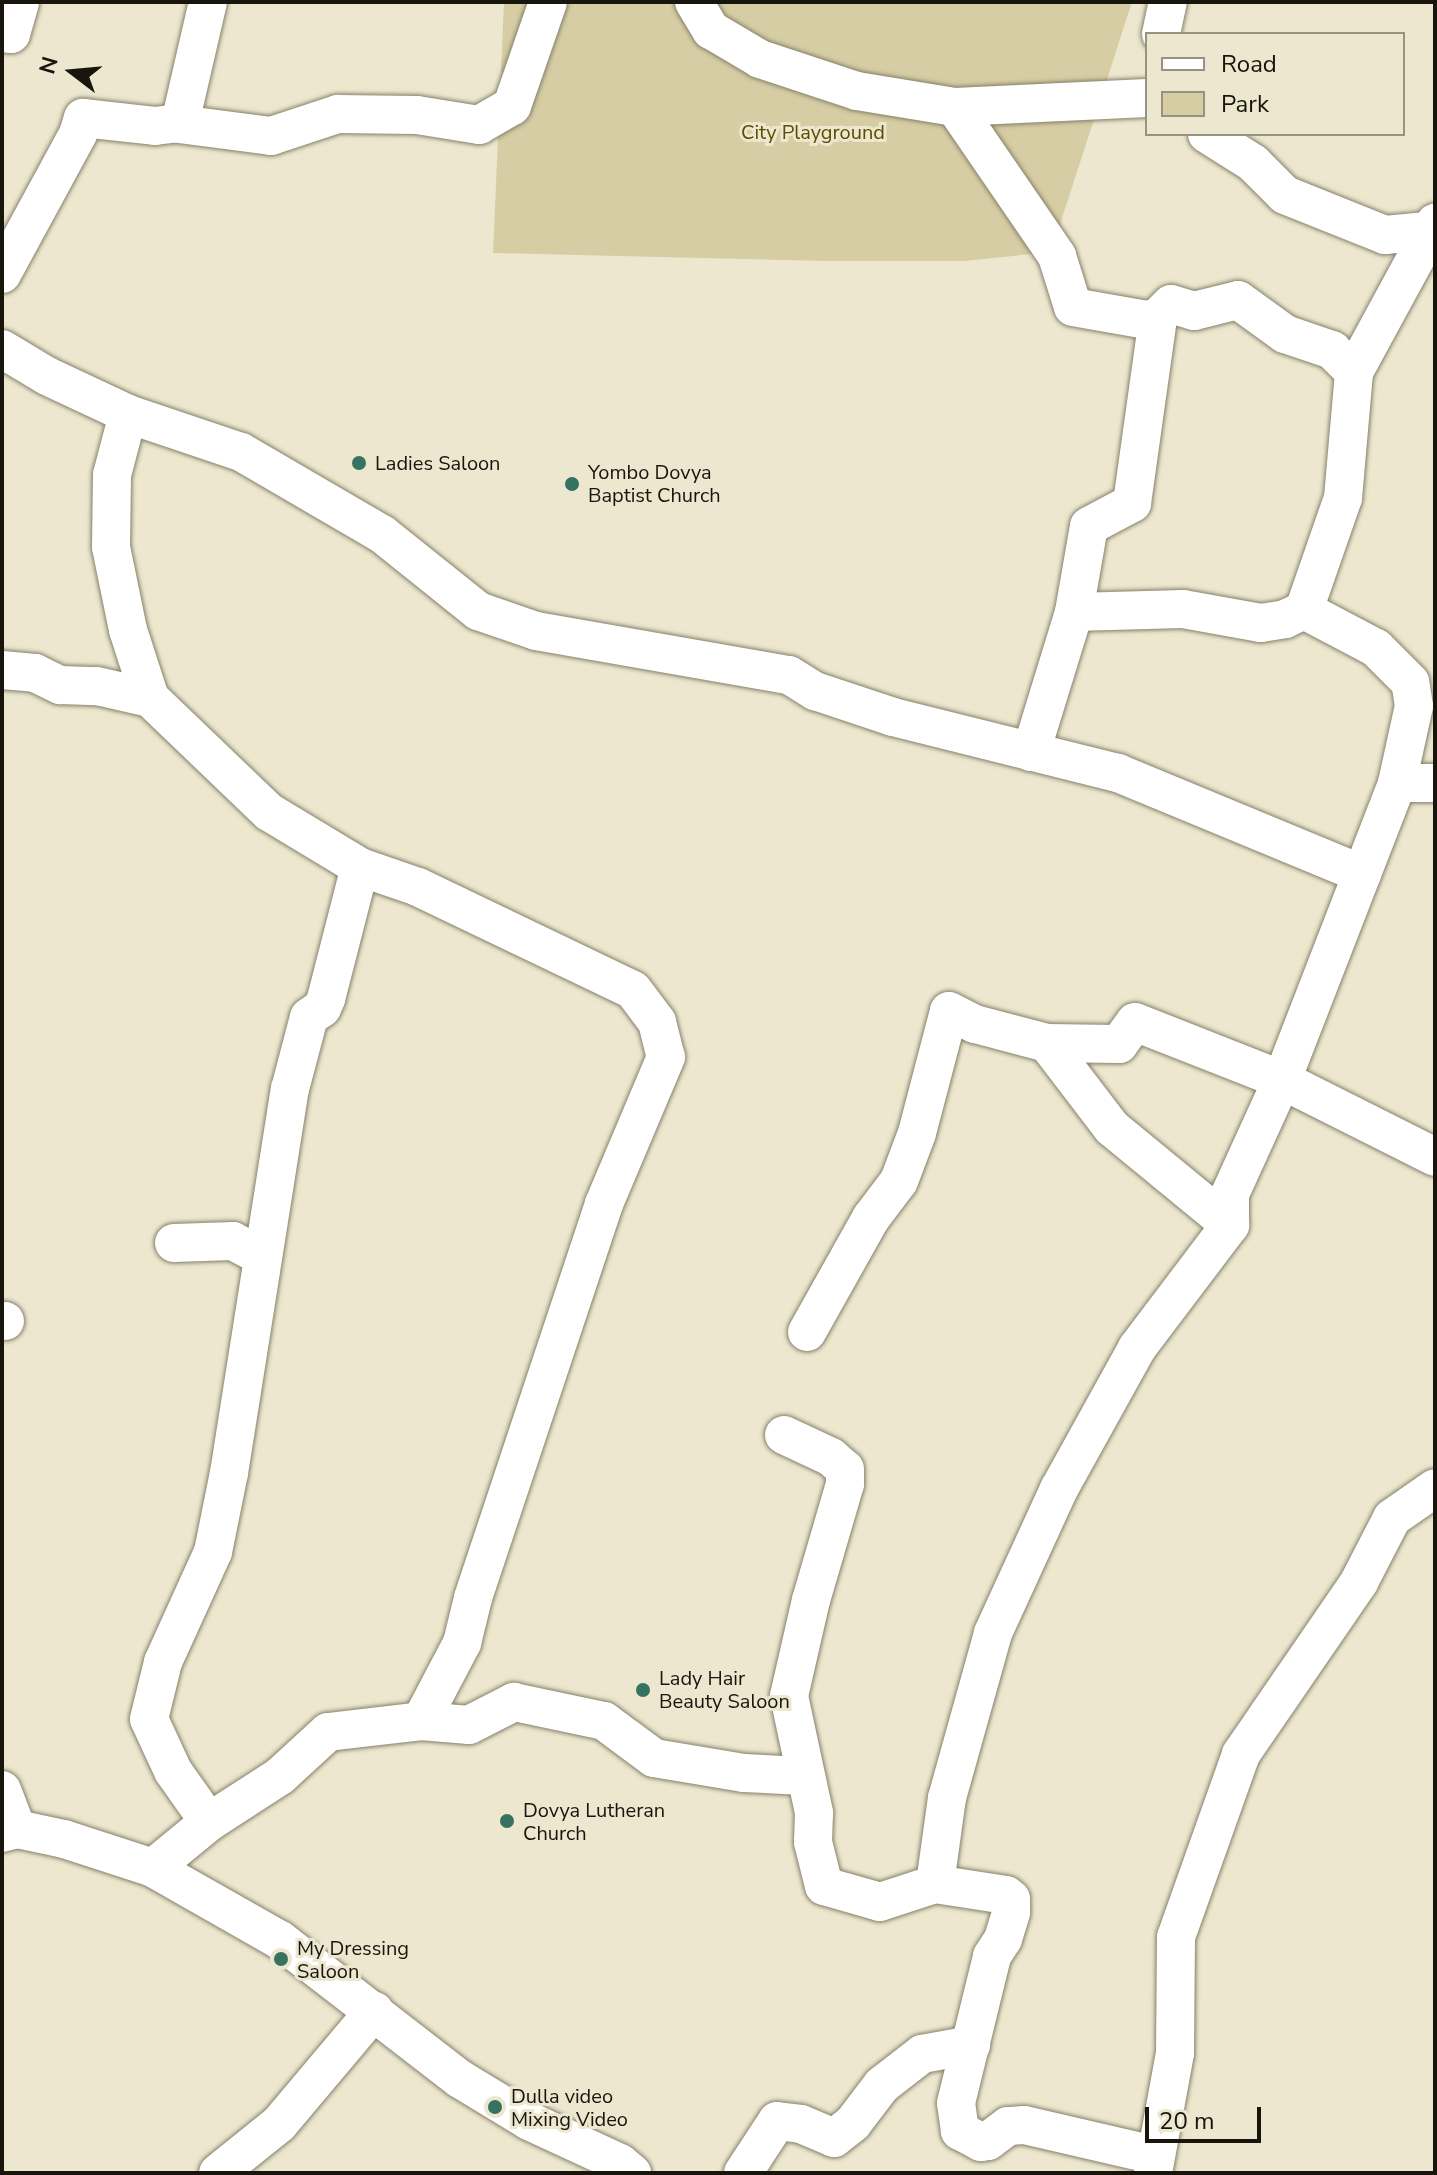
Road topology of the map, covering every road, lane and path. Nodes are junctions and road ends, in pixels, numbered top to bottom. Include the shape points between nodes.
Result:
1 (20, 2) edge
2 (208, 2) edge
3 (548, 2) edge
4 (694, 2) edge
5 (1168, 2) edge
6 (1161, 32) edge
7 (2, 33) edge
8 (1145, 98) edge
9 (955, 107) junction
10 (179, 124) junction
11 (1210, 136) edge
12 (1433, 228) edge
13 (2, 274) edge
14 (1158, 317) junction
15 (2, 349) edge
16 (1354, 372) junction
17 (128, 414) junction
18 (1304, 610) junction
19 (1074, 612) junction
20 (2, 670) edge
21 (150, 698) junction
22 (1031, 752) junction
23 (1397, 783) junction
24 (1435, 783) edge
25 (360, 867) junction
26 (1362, 874) junction
27 (1047, 1043) junction
28 (1282, 1080) junction
29 (1435, 1157) edge
30 (1230, 1225) junction
31 (174, 1243) dead end
32 (263, 1257) junction
33 (807, 1332) dead end
34 (784, 1435) dead end
35 (1435, 1488) edge
36 (421, 1721) junction
37 (805, 1776) junction
38 (2, 1790) edge
39 (209, 1822) junction
40 (9, 1831) edge
41 (153, 1868) junction
42 (935, 1884) junction
43 (374, 2011) junction
44 (971, 2045) junction
45 (1154, 2164) edge
46 (218, 2173) edge
47 (632, 2173) edge
48 (743, 2173) edge

1 - 7 street via 11,34
2 - 10 street
3 - 10 street via 512,106 479,125 417,115 338,114 271,136
4 - 9 street via 711,30 760,59 857,91
5 - 6 street
8 - 9 street
9 - 14 street via 1057,256 1073,307 1125,318
10 - 13 street via 83,118
11 - 12 street via 1253,163 1285,195 1385,235
12 - 16 street
14 - 16 street via 1171,304 1194,311 1238,300 1285,334 1332,350
14 - 19 street via 1132,503 1089,526
15 - 17 street
16 - 18 street via 1343,498
17 - 21 street via 112,475 111,547 128,630
17 - 22 street via 241,452 382,534 478,611 536,631 789,675 815,691 893,717
18 - 19 street via 1261,623 1183,609
18 - 23 street via 1376,648 1410,682 1414,706
19 - 22 street
20 - 21 street
21 - 25 street via 269,812
22 - 26 street via 1118,773
23 - 24 street
23 - 26 street
25 - 32 street via 326,999 309,1017 296,1066
25 - 36 street via 418,887 633,990 657,1022 666,1057 604,1204 462,1643
26 - 28 street
27 - 28 street via 1119,1044 1135,1022
27 - 30 street via 1112,1128
27 - 33 street via 975,1024 949,1011 899,1181 871,1218
28 - 29 street
28 - 30 street via 1230,1194
30 - 42 street via 1137,1348 1059,1489 993,1633 947,1798
31 - 32 street via 233,1241
32 - 39 street via 213,1552 163,1662 149,1719 173,1771
34 - 37 street via 845,1469 789,1696
35 - 45 street via 1392,1518 1359,1582 1241,1754 1176,1937 1175,2053
36 - 37 street via 469,1725 514,1702 604,1721 654,1758 744,1773
36 - 39 street via 328,1732 280,1776
37 - 42 street via 824,1886 880,1902
38 - 40 street
39 - 41 street
40 - 41 street via 122,1855
41 - 43 street via 280,1940
42 - 44 street via 1011,1899 1009,1922 992,1956
43 - 46 street via 279,2124
43 - 47 street via 460,2079
44 - 45 street via 956,2103 960,2131 969,2138 988,2141 1008,2126 1024,2125
44 - 48 street via 922,2054 882,2085 853,2123 834,2138 777,2121

